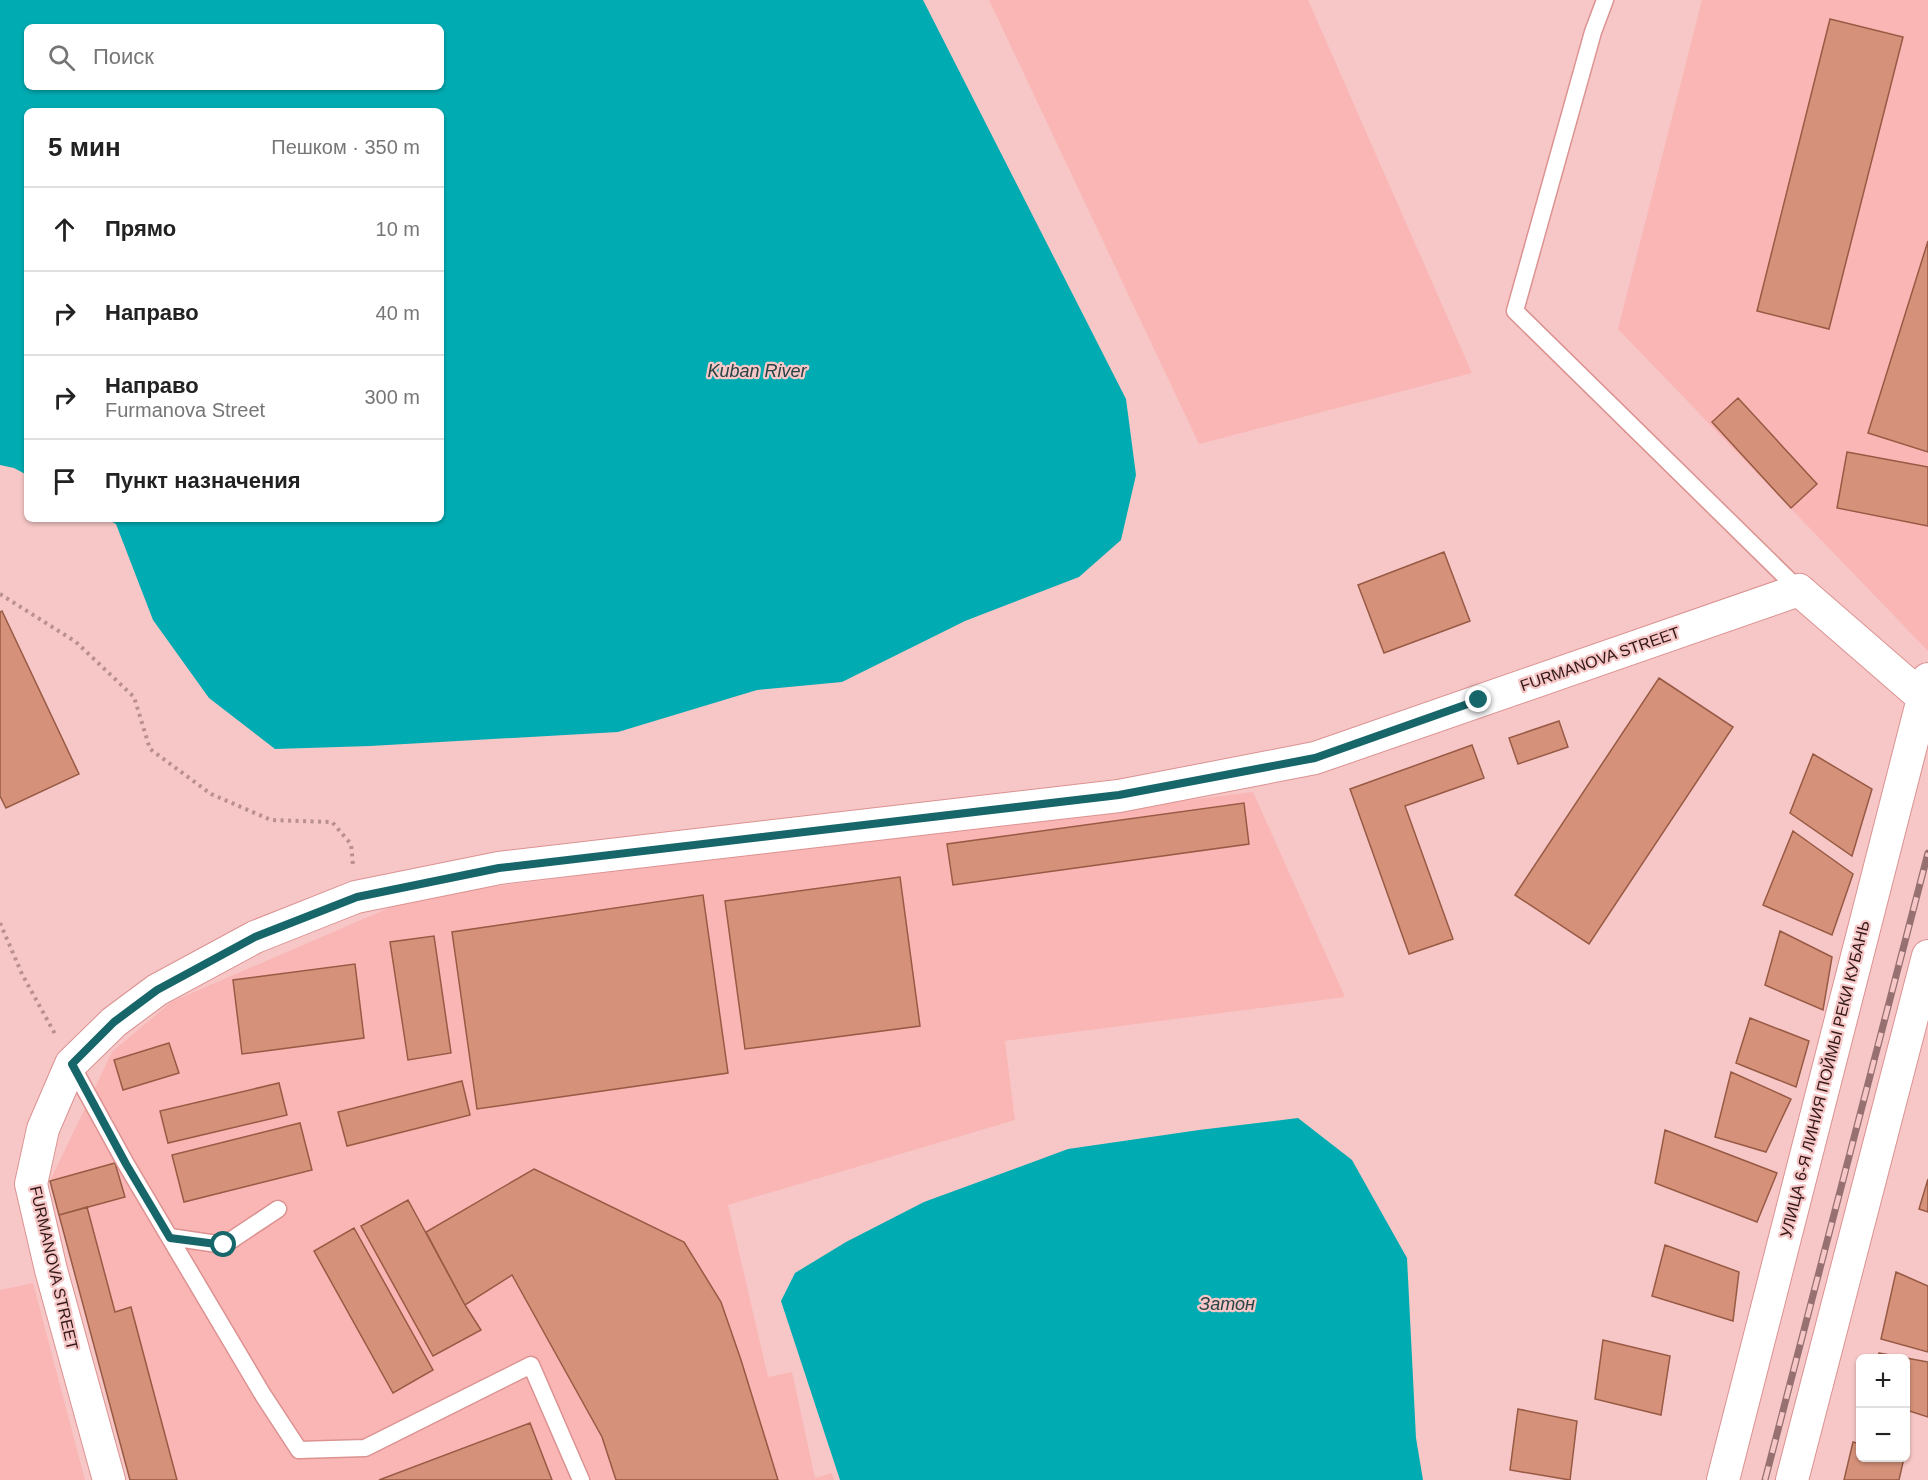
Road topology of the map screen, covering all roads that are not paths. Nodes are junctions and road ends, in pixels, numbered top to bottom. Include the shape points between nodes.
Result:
1 (1605, 0) edge
2 (1799, 590) junction
3 (1926, 692) edge
4 (1928, 956) edge
5 (72, 1064) junction
6 (278, 1209) dead end
7 (170, 1238) junction
8 (108, 1480) edge
9 (581, 1480) edge
10 (1723, 1480) edge
11 (1792, 1480) edge

1 - 2 lane via 1515,311
2 - 3 street
2 - 5 street, FURMANOVA STREET via 1315,758 1119,795 499,868 357,897 255,937 157,990 114,1022
3 - 10 street, УЛИЦА 6-Я ЛИНИЯ ПОЙМЫ РЕКИ КУБАНЬ
4 - 11 street
5 - 7 lane
5 - 8 street, FURMANOVA STREET via 43,1129 31,1184
6 - 7 lane via 224,1245
7 - 9 lane via 299,1450 365,1448 531,1365

